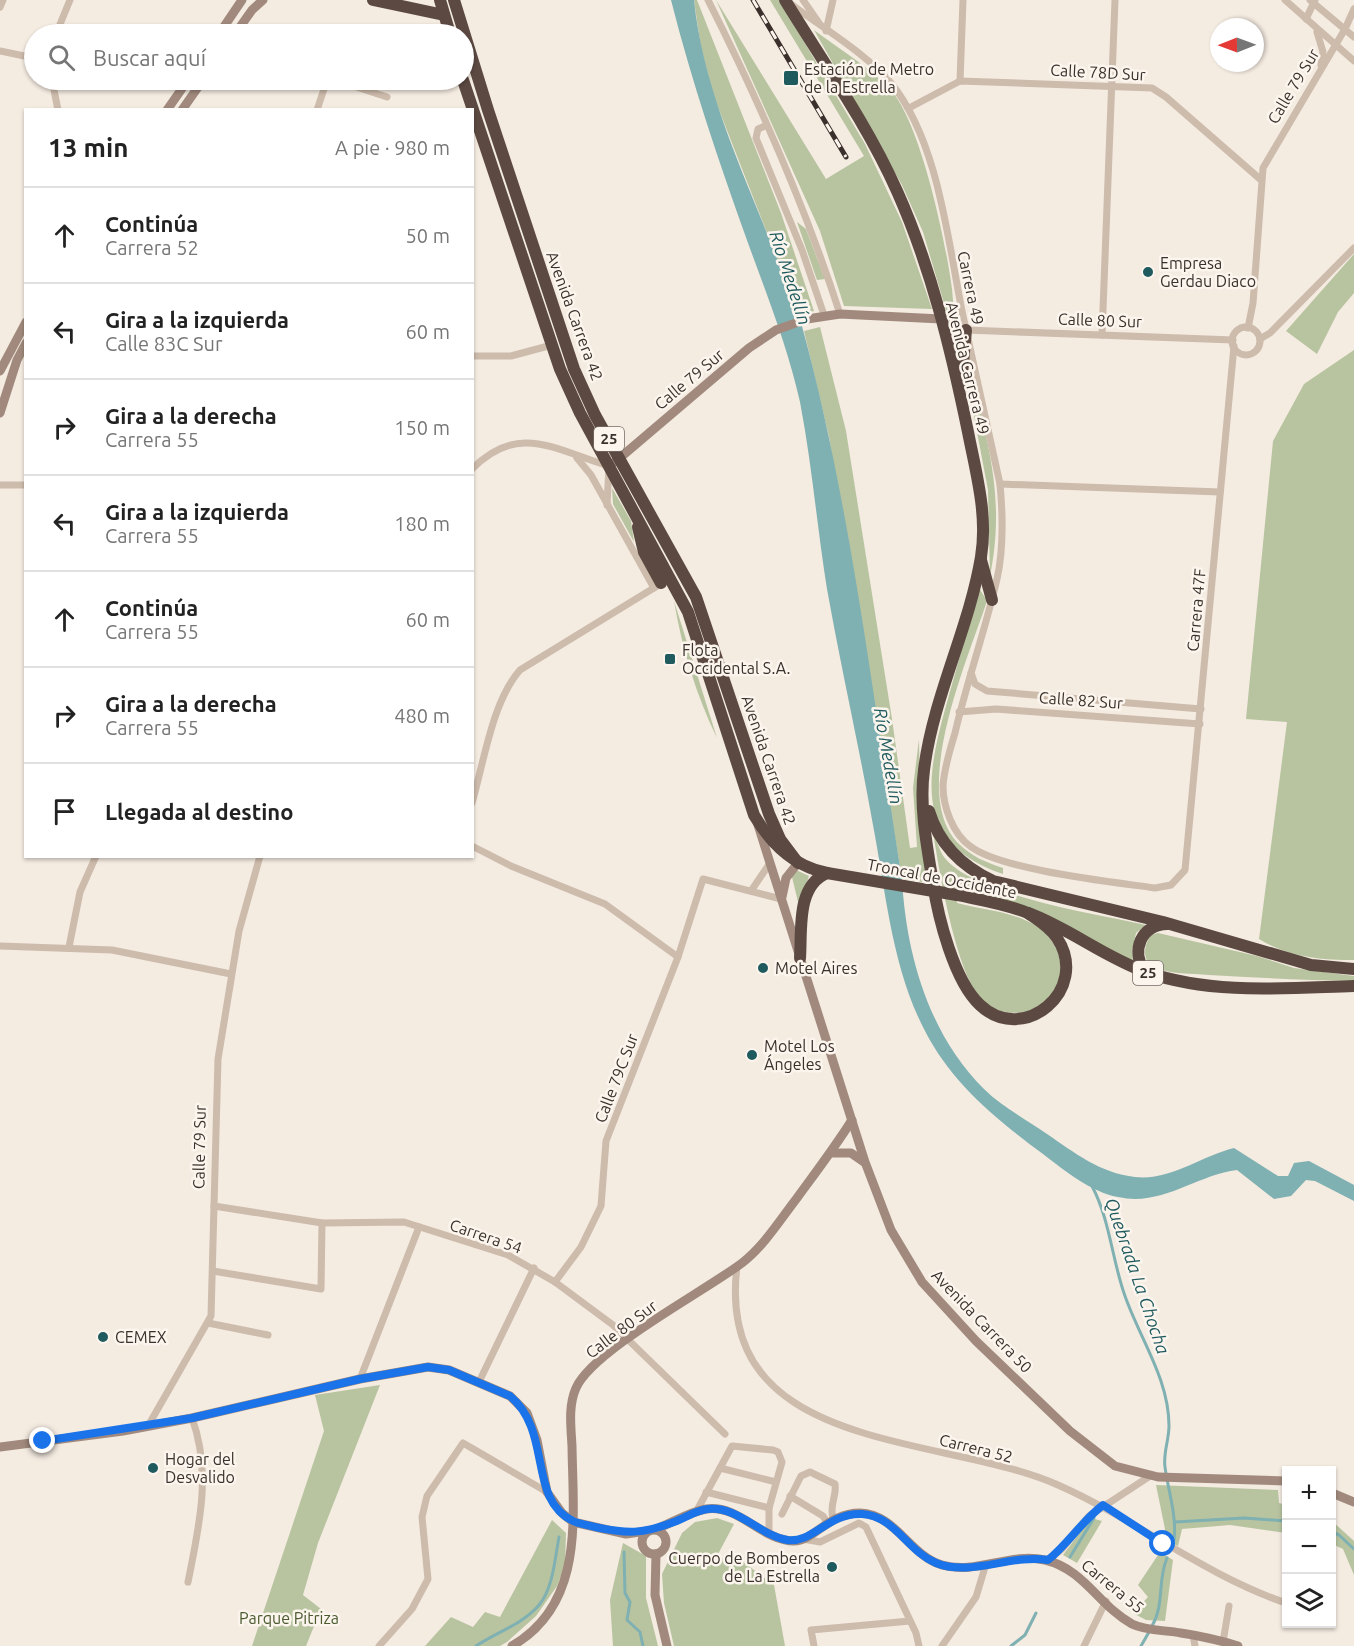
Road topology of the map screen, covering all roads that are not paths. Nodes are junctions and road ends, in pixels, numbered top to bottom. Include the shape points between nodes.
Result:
1 (3, 0) edge
2 (70, 0) edge
3 (243, 0) edge
4 (263, 0) edge
5 (373, 0) edge
6 (440, 0) edge
7 (454, 0) edge
8 (708, 0) edge
9 (786, 0) edge
10 (803, 0) edge
11 (833, 0) edge
12 (963, 0) edge
13 (1115, 0) edge
14 (1285, 0) edge
15 (1313, 1) edge
16 (0, 7) edge
17 (1354, 9) edge
18 (444, 15) junction
19 (1306, 19) junction
20 (60, 24) edge
21 (226, 24) edge
22 (242, 24) edge
23 (447, 24) edge
24 (461, 24) edge
25 (1315, 27) junction
26 (1345, 29) junction
27 (826, 32) junction
28 (1354, 37) edge
29 (1336, 45) junction
30 (0, 51) edge
31 (24, 56) edge
32 (1354, 61) edge
33 (474, 65) edge
34 (1321, 68) junction
35 (960, 81) junction
36 (1112, 85) junction
37 (54, 90) edge
38 (181, 90) edge
39 (196, 90) edge
40 (324, 90) edge
41 (365, 90) edge
42 (466, 90) edge
43 (387, 97) dead end
44 (58, 108) edge
45 (168, 108) edge
46 (183, 108) edge
47 (318, 108) edge
48 (472, 108) edge
49 (909, 108) junction
50 (474, 113) edge
51 (765, 126) junction
52 (1260, 179) junction
53 (1354, 248) edge
54 (829, 281) junction
55 (814, 285) junction
56 (840, 314) junction
57 (824, 315) junction
58 (941, 319) junction
59 (24, 326) edge
60 (1248, 327) junction
61 (966, 330) junction
62 (1102, 335) junction
63 (1260, 339) junction
64 (1233, 343) junction
65 (552, 345) junction
66 (24, 347) edge
67 (474, 356) edge
68 (0, 371) edge
69 (3, 392) edge
70 (960, 396) junction
71 (0, 413) edge
72 (575, 456) junction
73 (620, 458) junction
74 (609, 466) junction
75 (474, 468) edge
76 (1000, 484) junction
77 (0, 485) edge
78 (24, 485) edge
79 (1221, 492) junction
80 (607, 505) junction
81 (634, 512) junction
82 (651, 513) junction
83 (981, 558) junction
84 (662, 561) junction
85 (662, 583) junction
86 (992, 600) junction
87 (971, 672) junction
88 (1201, 709) junction
89 (959, 712) junction
90 (1200, 724) junction
91 (924, 771) junction
92 (474, 796) edge
93 (754, 815) junction
94 (474, 847) edge
95 (95, 858) edge
96 (259, 858) edge
97 (770, 863) junction
98 (798, 863) junction
99 (827, 873) junction
100 (1182, 875) joint
101 (751, 891) junction
102 (781, 899) junction
103 (1029, 913) junction
104 (1174, 926) junction
105 (0, 946) edge
106 (69, 946) junction
107 (678, 957) junction
108 (800, 958) junction
109 (1354, 969) edge
110 (1144, 971) junction
111 (231, 974) junction
112 (1354, 986) edge
113 (852, 1120) junction
114 (831, 1153) junction
115 (865, 1162) junction
116 (213, 1206) junction
117 (322, 1223) junction
118 (419, 1227) junction
119 (737, 1266) junction
120 (534, 1268) junction
121 (213, 1271) junction
122 (555, 1282) junction
123 (208, 1323) junction
124 (268, 1335) dead end
125 (627, 1340) junction
126 (360, 1379) junction
127 (479, 1382) junction
128 (192, 1418) junction
129 (148, 1426) junction
130 (725, 1434) dead end
131 (0, 1447) edge
132 (720, 1468) junction
133 (1154, 1476) junction
134 (1282, 1481) edge
135 (776, 1482) junction
136 (547, 1492) junction
137 (706, 1492) junction
138 (1336, 1495) edge
139 (790, 1496) junction
140 (1354, 1502) edge
141 (1103, 1505) junction
142 (769, 1508) junction
143 (696, 1512) junction
144 (782, 1514) dead end
145 (681, 1520) junction
146 (830, 1520) junction
147 (573, 1522) junction
148 (651, 1530) junction
149 (626, 1534) junction
150 (769, 1534) junction
151 (803, 1539) junction
152 (666, 1542) junction
153 (643, 1548) junction
154 (656, 1554) junction
155 (1048, 1560) junction
156 (986, 1564) junction
157 (188, 1582) dead end
158 (1106, 1601) junction
159 (1282, 1601) edge
160 (1229, 1606) dead end
161 (910, 1621) junction
162 (1193, 1635) junction
163 (1223, 1642) junction
164 (379, 1646) edge
165 (512, 1646) edge
166 (667, 1646) edge
167 (814, 1646) edge
168 (919, 1646) edge
169 (942, 1646) edge
170 (1084, 1646) edge
171 (1195, 1646) edge
172 (1238, 1646) edge

1 - 16 street
2 - 20 street
3 - 21 street
4 - 22 street
5 - 18 highway
6 - 18 highway
7 - 24 highway, Avenida Carrera 42 / 25
8 - 51 street
9 - 27 street, Carrera 49
9 - 58 highway, Avenida Carrera 49 via 896,190 918,243
10 - 27 street
11 - 27 street
12 - 35 street
13 - 36 street
14 - 19 street
15 - 19 street
15 - 26 street
17 - 26 street, Calle 79 Sur
18 - 23 highway
19 - 25 street
25 - 29 street
25 - 34 street via 1321,39
26 - 28 street
26 - 29 street, Calle 79 Sur
27 - 49 street, Carrera 49 via 890,82
29 - 32 street
29 - 34 street, Calle 79 Sur
30 - 31 street
33 - 73 highway, Avenida Carrera 42 / 25 via 567,351 595,415
34 - 52 street, Calle 79 Sur via 1270,152
35 - 36 street, Calle 78D Sur
35 - 49 street, Calle 78D Sur
36 - 52 street, Calle 78D Sur via 1141,86 1159,92
36 - 62 street
37 - 44 street
38 - 45 street
39 - 46 street
40 - 47 street
41 - 43 street
42 - 48 highway, Avenida Carrera 42 / 25
49 - 61 street, Carrera 49 via 935,184
50 - 65 highway, Avenida Carrera 42 / 25
51 - 54 street via 807,218
51 - 55 street via 758,129 756,138
52 - 60 street via 1253,303
53 - 63 street
54 - 55 street
54 - 56 street
55 - 57 street
56 - 57 street, Calle 79 Sur
56 - 58 street, Calle 79 Sur
57 - 73 street, Calle 79 Sur via 762,338
58 - 70 highway, Avenida Carrera 49
59 - 68 street
60 - 63 street
60 - 64 street via 1236,332
61 - 62 street, Calle 80 Sur
61 - 70 highway
61 - 76 street, Carrera 49
62 - 64 street, Calle 80 Sur
63 - 64 street via 1258,348 1248,355 1239,353
64 - 79 street, Carrera 47F
65 - 67 street via 511,356
65 - 74 highway, Avenida Carrera 42 / 25 via 569,389
66 - 69 street
69 - 71 street
70 - 83 highway, Avenida Carrera 49 via 982,510
72 - 74 street
72 - 75 street via 532,441 498,450
72 - 80 street via 588,469
73 - 74 street, Calle 79 Sur
73 - 82 highway, Avenida Carrera 42 / 25
74 - 80 street
74 - 81 highway, Avenida Carrera 42 / 25
76 - 79 street
76 - 86 street, Carrera 49 via 1002,540
77 - 78 street
79 - 88 street, Carrera 47F
80 - 85 street
81 - 84 highway, Avenida Carrera 42 / 25
81 - 85 highway via 644,552
82 - 84 highway
82 - 98 highway, Avenida Carrera 42 / 25 via 696,597 769,814 780,839
83 - 86 highway
83 - 91 highway, Avenida Carrera 49
84 - 85 highway, Avenida Carrera 42 / 25
85 - 92 street via 520,670 511,680 502,697
85 - 93 highway, Avenida Carrera 42 / 25 via 695,629
86 - 87 street, Carrera 49
87 - 88 street, Calle 82 Sur via 975,684 987,691
87 - 89 street, Carrera 49
88 - 90 street, Carrera 47F
89 - 90 street, Calle 82 Sur via 996,709
89 - 100 street, Carrera 49 via 943,787 948,813 960,838 970,847 998,860 1155,888 1171,885
90 - 100 street, Carrera 47F via 1187,862
91 - 103 highway via 923,802 932,881 948,942 971,994 980,1006 1004,1018 1031,1016 1043,1010 1057,998 1065,981 1064,953 1057,938
91 - 104 highway, Troncal de Occidente via 927,805 934,826 944,844 976,873 1006,885
93 - 97 street, Avenida Carrera 50
93 - 98 highway, Avenida Carrera 42 / 25 via 770,840
94 - 107 street via 605,904
95 - 106 street via 80,892
96 - 111 street, Calle 79 Sur via 238,931
97 - 101 street
97 - 102 street, Avenida Carrera 50
98 - 99 highway, Troncal de Occidente / 25
98 - 102 street via 786,878
99 - 103 highway, Troncal de Occidente / 25, bridge
99 - 108 highway via 813,881 805,897
101 - 102 street
101 - 107 street, Calle 79C Sur via 703,879
102 - 108 street, Avenida Carrera 50
103 - 110 highway, Troncal de Occidente / 25
104 - 109 highway, Troncal de Occidente via 1311,965
104 - 110 highway via 1156,926 1142,937 1137,954
105 - 106 street
106 - 111 street via 136,954
107 - 122 street, Calle 79C Sur via 606,1142 601,1206 581,1247
108 - 113 street, Avenida Carrera 50
110 - 112 highway, Troncal de Occidente / 25 via 1179,981 1225,986
111 - 116 street, Calle 79 Sur via 216,1076
113 - 114 street, Calle 80 Sur
113 - 115 street, Avenida Carrera 50
114 - 115 street via 851,1153
114 - 119 street, Calle 80 Sur via 798,1191 770,1235
115 - 133 street, Avenida Carrera 50 via 899,1247 939,1303 1105,1460 1124,1470
116 - 117 street, Carrera 54
116 - 121 street, Calle 79 Sur
117 - 118 street, Carrera 54 via 385,1220
117 - 121 street via 321,1289
118 - 120 street, Carrera 54 via 508,1255
118 - 126 street
119 - 125 street, Calle 80 Sur
119 - 141 street, Carrera 52 via 736,1314 748,1349 762,1375 797,1407 866,1435 1040,1478
120 - 122 street, Carrera 54
120 - 127 street
121 - 123 street, Calle 79 Sur
122 - 125 street, Carrera 54
123 - 124 street
123 - 129 street, Calle 79 Sur
125 - 130 street, Carrera 54
125 - 147 street, Calle 80 Sur via 582,1379 574,1394
126 - 127 street via 428,1367 449,1370
126 - 128 street
127 - 136 street via 510,1396 527,1413 537,1440
128 - 129 street
128 - 157 street via 204,1477
129 - 131 street
132 - 135 street
132 - 135 street via 732,1446 772,1450 778,1452 782,1462
132 - 137 street
133 - 134 street, Avenida Carrera 50
133 - 141 street
135 - 142 street
136 - 147 street
136 - 164 street via 463,1443 427,1496 422,1517 428,1579 412,1609
137 - 142 street
137 - 143 street
138 - 140 street
139 - 144 street
139 - 146 street
139 - 146 street via 805,1472 830,1480 836,1491
141 - 155 street
141 - 159 street, Carrera 52 via 1163,1544 1234,1582
142 - 150 street
143 - 145 street
143 - 150 street via 726,1511
145 - 148 street
145 - 152 street
146 - 151 street, Carrera 55
146 - 156 street, Carrera 55 via 859,1513 874,1515 932,1561 952,1567
147 - 149 street
147 - 165 street, Calle 80 Sur via 569,1568 558,1599 540,1625
148 - 149 street
148 - 152 street via 663,1533
148 - 153 street via 642,1537
149 - 153 street
150 - 151 street via 785,1540
151 - 161 street via 820,1542 863,1524
152 - 154 street
153 - 154 street
154 - 166 street via 655,1595
155 - 156 street, Carrera 55 via 1024,1558
155 - 158 street, Carrera 55 via 1079,1576
156 - 169 street via 976,1597
158 - 162 street, Carrera 55 via 1125,1619 1142,1627
158 - 170 street
160 - 163 street
161 - 167 street via 811,1630
161 - 168 street
162 - 163 street, Carrera 55
162 - 171 street
163 - 172 street, Carrera 55

